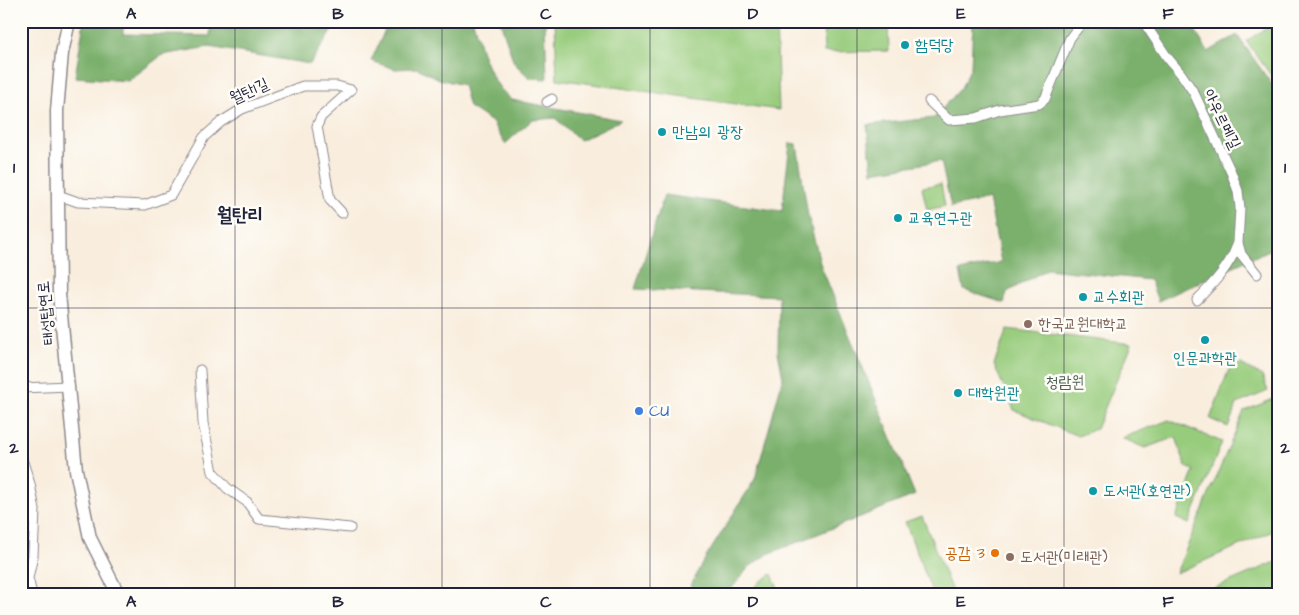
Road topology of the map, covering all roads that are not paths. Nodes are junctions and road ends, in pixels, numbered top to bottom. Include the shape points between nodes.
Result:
1 (68, 21) edge
2 (1083, 21) edge
3 (1143, 21) edge
4 (929, 100) dead end
5 (58, 195) junction
6 (21, 213) edge
7 (342, 213) dead end
8 (1238, 243) junction
9 (21, 244) edge
10 (1257, 274) dead end
11 (1197, 300) dead end
12 (200, 370) dead end
13 (69, 386) junction
14 (21, 388) edge
15 (21, 456) edge
16 (350, 528) dead end
17 (32, 594) edge
18 (118, 594) edge

1 - 5 main road, 태성탑연로 via 57,111
2 - 4 street via 1070,38 1045,99 1039,104 976,118 949,120
3 - 8 street, 아우르메길 via 1194,93 1231,172 1240,208
5 - 7 street, 월탄1길 via 78,202 145,205 170,195 204,137 221,122 242,109 303,86 337,86 351,90 321,117 317,126 330,200
5 - 13 main road, 태성탑연로 via 59,294
6 - 9 street
8 - 10 street via 1241,254
8 - 11 street, 아우르메길 via 1227,267
12 - 16 street via 203,423 213,472 227,488 247,502 259,519
13 - 14 street
13 - 18 main road, 태성탑연로 via 76,470 90,538
15 - 17 street via 35,510 28,578

